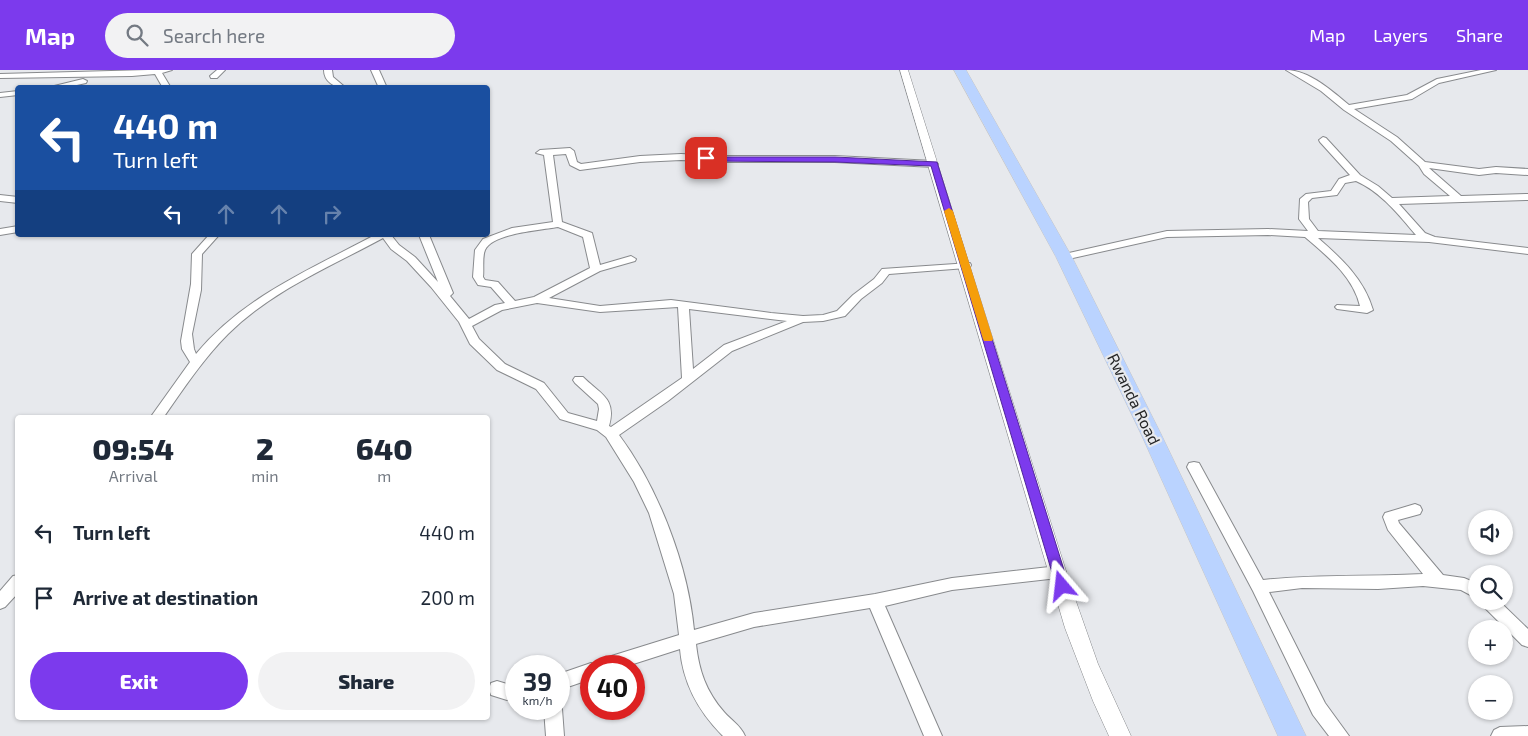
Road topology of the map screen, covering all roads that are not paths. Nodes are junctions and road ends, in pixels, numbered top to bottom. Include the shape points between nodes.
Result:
1 (74, 70) edge
2 (126, 70) edge
3 (168, 70) edge
4 (221, 70) edge
5 (328, 70) edge
6 (375, 70) edge
7 (904, 70) edge
8 (960, 70) edge
9 (1290, 70) edge
10 (1492, 70) edge
11 (157, 71) edge
12 (110, 74) junction
13 (0, 76) edge
14 (67, 76) junction
15 (214, 76) dead end
16 (63, 85) edge
17 (165, 85) edge
18 (337, 85) edge
19 (382, 85) edge
20 (15, 94) edge
21 (0, 96) edge
22 (1347, 108) junction
23 (1323, 140) dead end
24 (934, 164) junction
25 (1422, 164) junction
26 (1528, 172) edge
27 (1355, 175) junction
28 (1528, 197) edge
29 (0, 198) edge
30 (1459, 199) junction
31 (15, 200) edge
32 (1390, 201) junction
33 (1304, 217) junction
34 (559, 224) junction
35 (15, 230) edge
36 (0, 232) edge
37 (1264, 232) junction
38 (1312, 234) junction
39 (212, 237) edge
40 (378, 237) edge
41 (388, 237) edge
42 (425, 237) edge
43 (1436, 240) junction
44 (1528, 251) edge
45 (1064, 257) junction
46 (631, 258) dead end
47 (966, 265) junction
48 (596, 269) junction
49 (538, 300) junction
50 (512, 304) junction
51 (683, 304) junction
52 (1341, 307) dead end
53 (803, 319) junction
54 (465, 323) junction
55 (196, 363) junction
56 (688, 379) junction
57 (579, 380) dead end
58 (158, 415) edge
59 (606, 431) junction
60 (1194, 467) dead end
61 (1415, 510) dead end
62 (1058, 572) junction
63 (1439, 582) junction
64 (15, 585) edge
65 (1468, 586) edge
66 (1259, 587) junction
67 (5, 598) edge
68 (875, 602) junction
69 (1497, 610) edge
70 (688, 639) junction
71 (1528, 640) edge
72 (639, 655) edge
73 (497, 689) dead end
74 (505, 691) edge
75 (554, 720) edge
76 (1528, 735) edge
77 (555, 736) edge
78 (736, 736) edge
79 (933, 736) edge
80 (1120, 736) edge
81 (1292, 736) edge
82 (1340, 736) edge
83 (1500, 736) edge

1 - 14 street
2 - 12 street
3 - 11 street
4 - 15 street
5 - 18 street via 332,82
6 - 19 street
7 - 24 street
8 - 45 highway, Rwanda Road
9 - 22 street via 1324,89
10 - 22 street via 1437,81 1410,98
11 - 12 street
11 - 17 street
12 - 14 street
12 - 16 street
13 - 14 street
20 - 21 street
22 - 25 street via 1394,139
23 - 27 street
24 - 34 street via 681,156 580,166 573,163 570,151 544,153 554,188
24 - 47 street
25 - 26 street via 1479,172
25 - 30 street
27 - 32 street
27 - 33 street via 1342,181 1334,193 1303,201
28 - 30 street
29 - 31 street
30 - 32 street
32 - 43 street via 1421,235
33 - 37 street via 1297,228
33 - 38 street
34 - 48 street via 588,235
34 - 50 street via 502,234 482,246 478,277 482,283 494,284
35 - 36 street
37 - 38 street
37 - 45 street via 1167,234
38 - 43 street
38 - 52 street via 1353,280 1368,310
39 - 55 street via 197,254 194,300 185,338 189,355
40 - 55 street via 310,272 244,314 210,345
41 - 54 street via 435,285
42 - 54 street via 442,282
43 - 44 street
45 - 81 highway, Rwanda Road
46 - 48 street
47 - 53 street via 886,271 841,314
47 - 62 street
48 - 49 street
49 - 50 street
49 - 51 street via 600,309
50 - 54 street
51 - 53 street
51 - 56 street
53 - 56 street via 728,348
54 - 59 street via 474,341 508,372 540,386 564,416
55 - 58 street
56 - 59 street via 664,398
57 - 59 street via 603,401
59 - 70 street via 652,503 679,586 687,618
60 - 66 street
61 - 63 street via 1390,517 1393,526
62 - 68 street via 952,584
62 - 80 street via 1099,696
63 - 65 street
63 - 66 street via 1302,582
64 - 67 street
66 - 82 street via 1319,708
68 - 70 street via 754,620
68 - 79 street
69 - 71 street
70 - 72 street
70 - 78 street via 694,681 720,722
73 - 74 street
75 - 77 street
76 - 83 street

